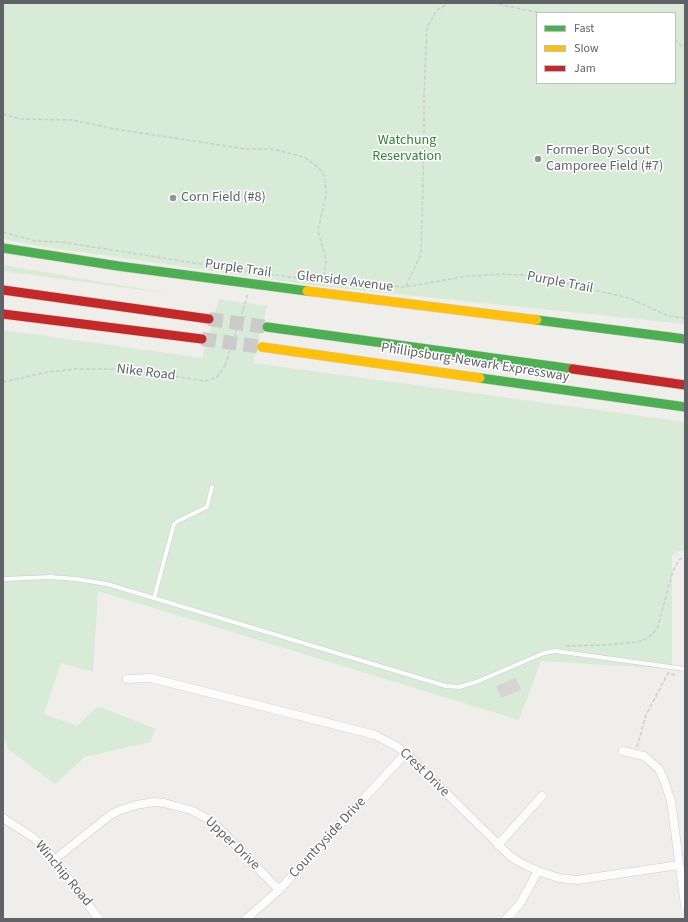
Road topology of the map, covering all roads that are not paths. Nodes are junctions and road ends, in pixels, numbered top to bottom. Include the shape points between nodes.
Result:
1 (3, 248) edge
2 (3, 290) edge
3 (3, 314) edge
4 (209, 319) tunnel mouth
5 (267, 327) tunnel mouth
6 (202, 339) tunnel mouth
7 (685, 339) edge
8 (262, 347) tunnel mouth
9 (685, 386) edge
10 (685, 406) edge
11 (212, 487) dead end
12 (3, 579) edge
13 (154, 598) junction
14 (684, 669) edge
15 (127, 679) dead end
16 (623, 751) dead end
17 (406, 753) junction
18 (542, 796) dead end
19 (3, 818) edge
20 (498, 844) junction
21 (54, 860) junction
22 (679, 865) junction
23 (538, 871) junction
24 (279, 890) junction
25 (685, 906) edge
26 (100, 919) edge
27 (246, 919) edge
28 (506, 919) edge

1 - 7 main road, Glenside Avenue via 251,284
2 - 4 main road
3 - 6 main road
5 - 9 main road, Phillipsburg-Newark Expressway
8 - 10 main road, Phillipsburg-Newark Expressway
11 - 13 lane via 207,507 174,524
12 - 13 lane via 76,579 107,584
13 - 14 lane via 446,686 459,687 476,682 544,653 555,651
15 - 17 street, Crest Drive via 152,678 352,729 375,736
16 - 22 street via 644,756 659,770 671,801
17 - 20 street, Crest Drive
17 - 24 street, Countryside Drive
18 - 20 street
19 - 21 street, Winchip Road via 34,838
20 - 23 street, Crest Drive via 519,862
21 - 24 street, Upper Drive via 118,811 136,805 164,803 187,808 216,825
21 - 26 street, Winchip Road
22 - 23 street, Crest Drive via 577,880 559,878
22 - 25 street
23 - 28 street via 520,904
24 - 27 street, Countryside Drive

